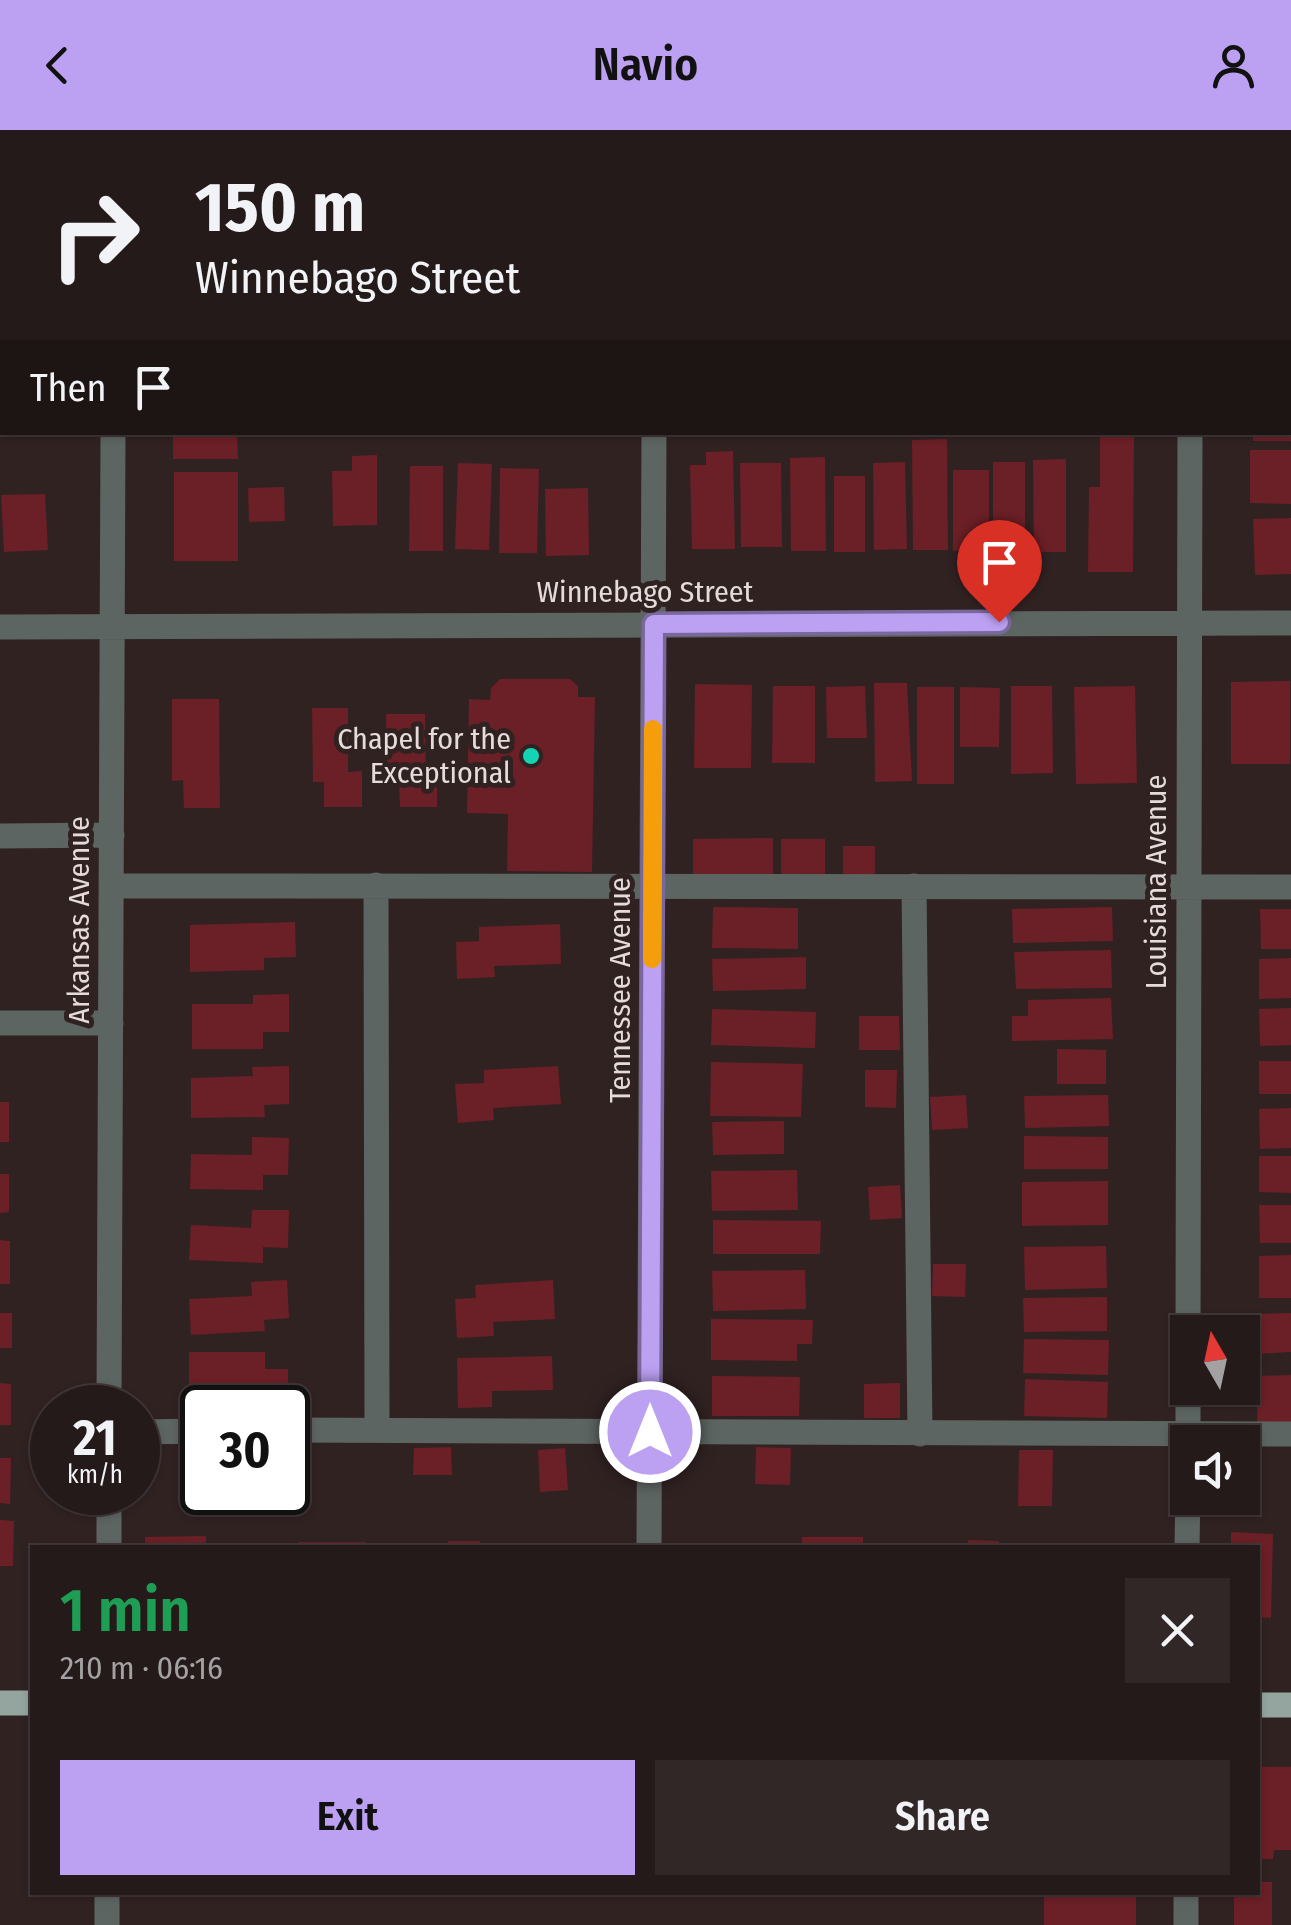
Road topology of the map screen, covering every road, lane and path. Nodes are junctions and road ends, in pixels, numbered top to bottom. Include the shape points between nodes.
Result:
1 (113, 435) edge
2 (654, 435) edge
3 (1190, 435) edge
4 (1190, 622) junction
5 (1291, 623) edge
6 (654, 624) junction
7 (0, 627) edge
8 (112, 627) junction
9 (112, 835) junction
10 (0, 836) edge
11 (376, 885) junction
12 (111, 886) junction
13 (652, 886) junction
14 (914, 886) junction
15 (1189, 887) junction
16 (1291, 887) edge
17 (0, 1022) edge
18 (111, 1023) junction
19 (1188, 1315) edge
20 (110, 1385) edge
21 (310, 1430) edge
22 (378, 1430) junction
23 (650, 1432) junction
24 (920, 1434) junction
25 (1291, 1434) edge
26 (1260, 1435) edge
27 (1170, 1438) edge
28 (109, 1515) edge
29 (1188, 1515) edge
30 (109, 1545) edge
31 (649, 1545) edge
32 (1187, 1545) edge
33 (0, 1703) edge
34 (30, 1703) edge
35 (1260, 1705) edge
36 (1291, 1705) edge
37 (108, 1895) edge
38 (1186, 1895) edge
39 (107, 1925) edge
40 (1186, 1925) edge

1 - 8 street, Arkansas Avenue
2 - 6 street, Tennessee Avenue
3 - 4 street, Louisiana Avenue
4 - 5 street, Winnebago Street
4 - 6 street, Winnebago Street
4 - 15 street, Louisiana Avenue
6 - 8 street, Winnebago Street
6 - 13 street, Tennessee Avenue
7 - 8 street, Winnebago Street
8 - 9 street, Arkansas Avenue
9 - 10 street
9 - 12 street, Arkansas Avenue
11 - 12 street
11 - 13 street
11 - 22 street
12 - 18 street, Arkansas Avenue
13 - 14 street
13 - 23 street, Tennessee Avenue
14 - 15 street
14 - 24 street
15 - 16 street
15 - 19 street, Louisiana Avenue
17 - 18 street
18 - 20 street, Arkansas Avenue
21 - 22 street
22 - 23 street
23 - 24 street
23 - 31 street, Tennessee Avenue
24 - 27 street
25 - 26 street
28 - 30 street
29 - 32 street
33 - 34 main road
35 - 36 main road
37 - 39 street
38 - 40 street

